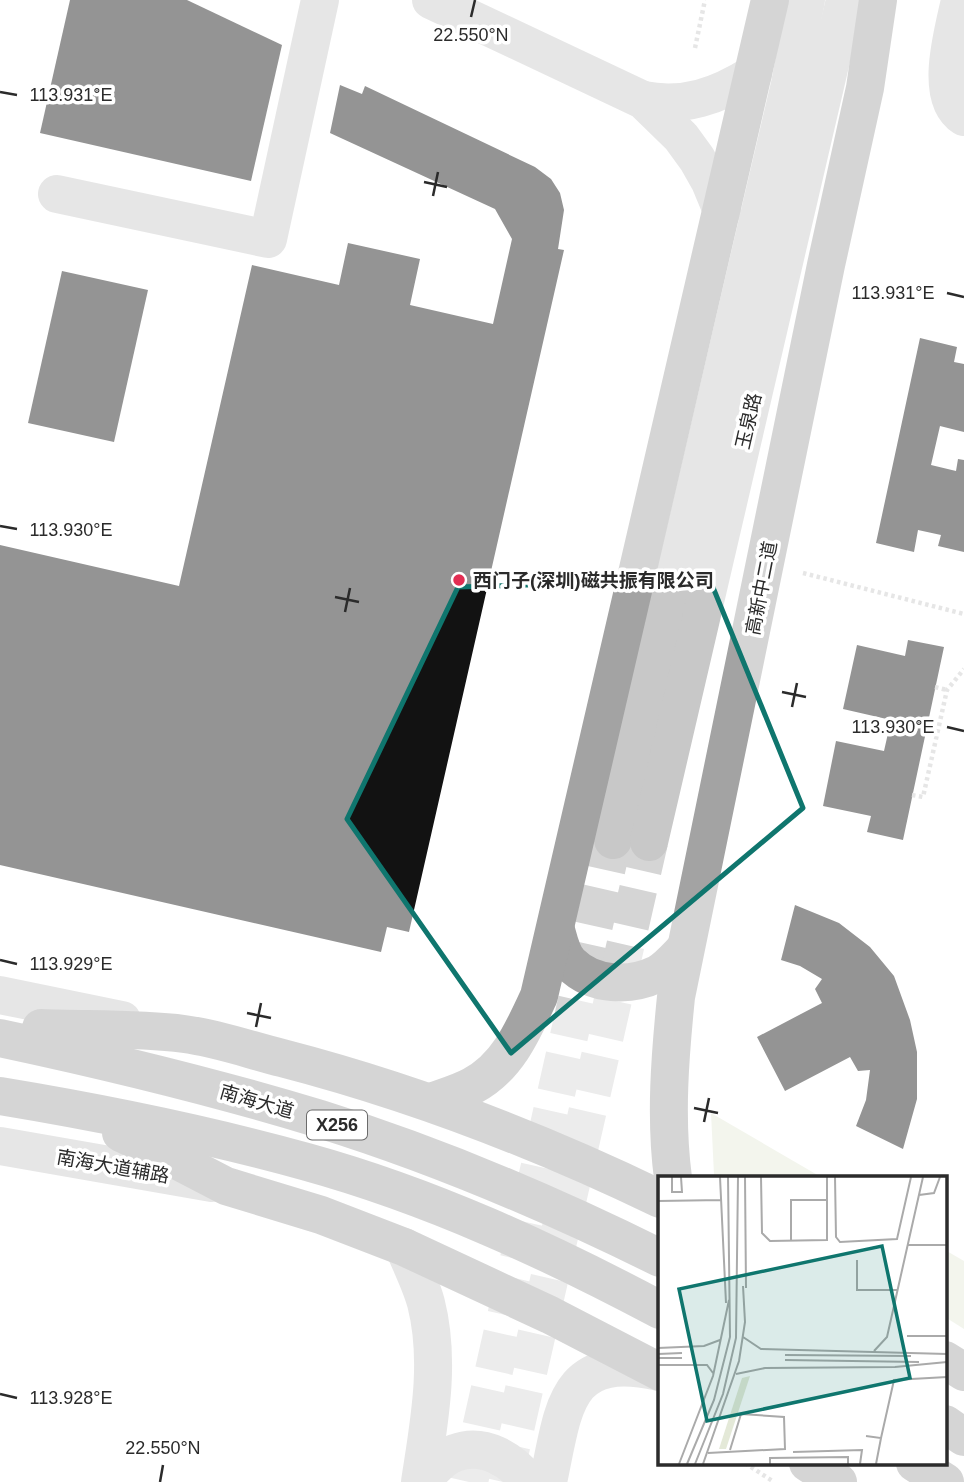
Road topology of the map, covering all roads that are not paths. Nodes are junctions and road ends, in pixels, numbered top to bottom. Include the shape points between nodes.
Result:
1 (320, 0) edge
2 (431, 0) edge
3 (770, 0) edge
4 (806, 0) edge
5 (845, 0) edge
6 (878, 0) edge
7 (960, 0) edge
8 (753, 74) junction
9 (643, 100) junction
10 (964, 117) edge
11 (57, 194) dead end
12 (722, 211) junction
13 (556, 930) junction
14 (685, 949) junction
15 (0, 995) edge
16 (0, 1027) edge
17 (185, 1034) junction
18 (0, 1038) edge
19 (0, 1096) edge
20 (431, 1102) junction
21 (55, 1105) junction
22 (0, 1146) edge
23 (673, 1176) edge
24 (226, 1186) junction
25 (658, 1198) edge
26 (404, 1247) junction
27 (658, 1257) edge
28 (658, 1309) edge
29 (946, 1361) edge
30 (658, 1371) edge
31 (658, 1372) edge
32 (964, 1372) edge
33 (946, 1425) edge
34 (964, 1437) edge
35 (810, 1464) edge
36 (917, 1464) edge
37 (421, 1482) edge
38 (529, 1482) edge
39 (548, 1482) edge
40 (838, 1482) edge
41 (944, 1482) edge

1 - 11 street via 268,239
2 - 9 street
3 - 8 main road
4 - 5 street, 玉泉路 via 631,841
6 - 14 main road, 高新中二道 via 866,88
7 - 10 street via 948,62 948,92 957,113
8 - 9 street via 699,100 661,104
8 - 12 main road
9 - 12 street via 681,136
12 - 13 main road
13 - 14 main road via 569,963 586,976 609,982 635,982 660,973
13 - 20 main road via 539,996 522,1035 502,1062 473,1086
14 - 23 main road, 高新中二道 via 671,1049
15 - 17 street
16 - 17 main road
17 - 20 main road
18 - 27 main road, 南海大道 / X256 via 201,1085 321,1119 531,1199
19 - 21 main road, X256
20 - 25 main road
21 - 24 main road
21 - 28 main road, X256 via 309,1162 412,1196 501,1232
22 - 24 street, 南海大道辅路
24 - 26 main road
26 - 30 main road
26 - 37 street via 426,1301 432,1334 433,1392
29 - 32 main road
31 - 39 street via 615,1366 597,1370 581,1381 562,1419
33 - 34 main road
35 - 40 main road
36 - 41 main road
37 - 38 street via 453,1453 470,1449 494,1453

